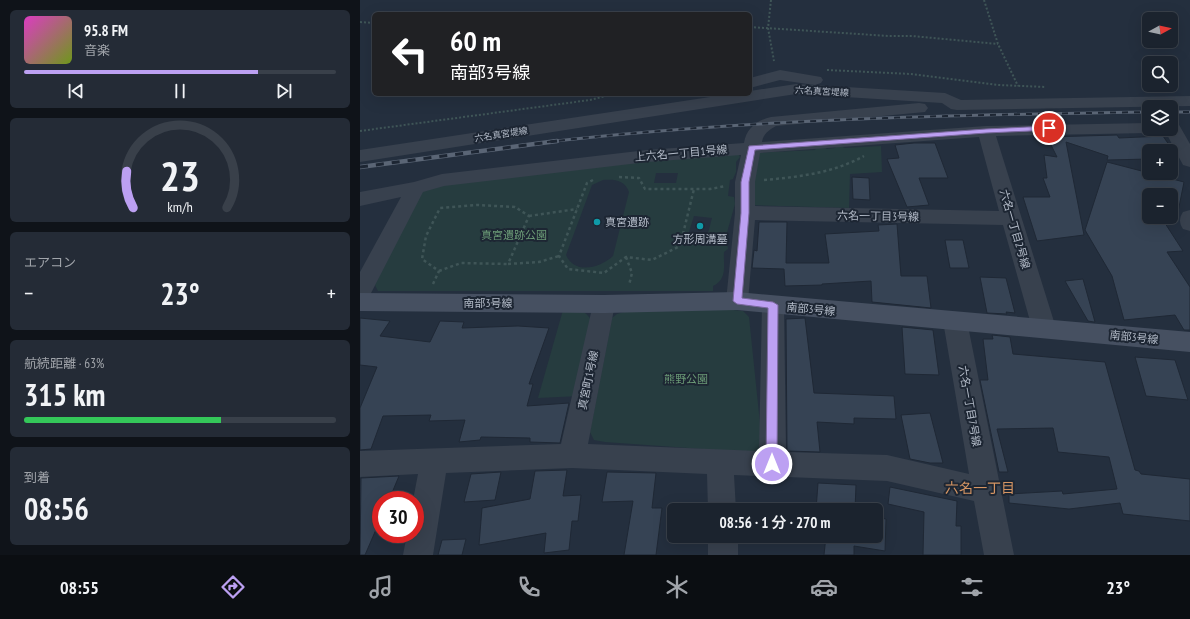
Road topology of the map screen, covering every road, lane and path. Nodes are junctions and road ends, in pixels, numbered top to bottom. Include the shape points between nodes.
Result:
1 (771, 0) edge
2 (984, 0) edge
3 (360, 22) edge
4 (372, 23) edge
5 (752, 27) edge
6 (768, 28) junction
7 (998, 44) junction
8 (775, 67) dead end
9 (823, 70) dead end
10 (752, 82) edge
11 (1018, 86) junction
12 (1048, 87) dead end
13 (752, 95) edge
14 (605, 96) edge
15 (698, 96) edge
16 (748, 96) edge
17 (1190, 101) edge
18 (951, 102) junction
19 (630, 113) junction
20 (1178, 127) edge
21 (1190, 127) edge
22 (1142, 128) edge
23 (360, 131) edge
24 (986, 131) junction
25 (1176, 136) edge
26 (867, 140) junction
27 (751, 148) junction
28 (360, 156) edge
29 (1190, 161) edge
30 (616, 176) dead end
31 (594, 179) dead end
32 (745, 182) junction
33 (416, 188) junction
34 (694, 189) junction
35 (360, 199) edge
36 (577, 209) junction
37 (745, 213) junction
38 (529, 216) junction
39 (1190, 217) edge
40 (1012, 218) junction
41 (1190, 224) edge
42 (559, 256) junction
43 (626, 257) junction
44 (508, 264) junction
45 (439, 271) junction
46 (360, 293) edge
47 (737, 301) junction
48 (360, 302) edge
49 (425, 303) junction
50 (613, 304) junction
51 (773, 305) junction
52 (955, 321) junction
53 (1044, 328) junction
54 (1190, 342) edge
55 (572, 456) junction
56 (434, 462) junction
57 (720, 462) junction
58 (360, 464) edge
59 (772, 464) junction
60 (986, 491) junction
61 (722, 503) edge
62 (723, 543) edge
63 (418, 555) edge
64 (724, 555) edge
65 (999, 555) edge

1 - 6 path
2 - 7 path
3 - 4 path
5 - 6 path
6 - 7 path via 912,36
6 - 8 path
7 - 11 path
9 - 11 path via 911,74
10 - 18 street via 780,75
11 - 12 path
13 - 18 street, 六名真宮堤線 via 796,89
14 - 23 path
15 - 19 street
16 - 19 street, 六名真宮堤線
17 - 18 street, 六名真宮堤線
18 - 27 street via 781,120 763,126 754,136
19 - 28 street, 六名真宮堤線
20 - 21 street
22 - 24 street, 上六名一丁目1号線
24 - 26 street, 上六名一丁目1号線
24 - 40 street, 六名一丁目2号線
25 - 29 street
26 - 27 street, 上六名一丁目1号線
26 - 32 path via 868,149 865,155 854,161 811,175
27 - 32 street
27 - 33 street, 上六名一丁目1号線 via 542,167 442,180
30 - 34 path via 639,178 645,189
31 - 36 path via 587,183
32 - 34 path via 710,189
32 - 37 street
33 - 35 street, 上六名一丁目1号線
33 - 46 street
34 - 43 path via 680,246 652,260
36 - 38 path
36 - 42 path
37 - 40 street, 六名一丁目3号線
37 - 47 street
38 - 44 path
38 - 45 path via 515,208 477,205 440,208 426,236 422,259
39 - 41 street
40 - 53 street, 六名一丁目2号線
42 - 43 path via 568,269 604,273
42 - 44 path via 539,262
43 - 50 path via 632,273
44 - 45 path via 461,264
45 - 49 path
47 - 50 street, 南部3号線
47 - 51 street, 南部3号線
48 - 49 street, 南部3号線
49 - 50 street, 南部3号線
50 - 55 street, 真宮町1号線
51 - 52 street, 南部3号線
51 - 59 street
52 - 53 street, 南部3号線
52 - 60 street, 六名一丁目7号線
53 - 54 street, 南部3号線
55 - 56 street
55 - 57 street
56 - 58 street
56 - 63 street
57 - 59 street
57 - 61 street
59 - 60 street via 886,468
60 - 65 street, 六名一丁目7号線
62 - 64 street

